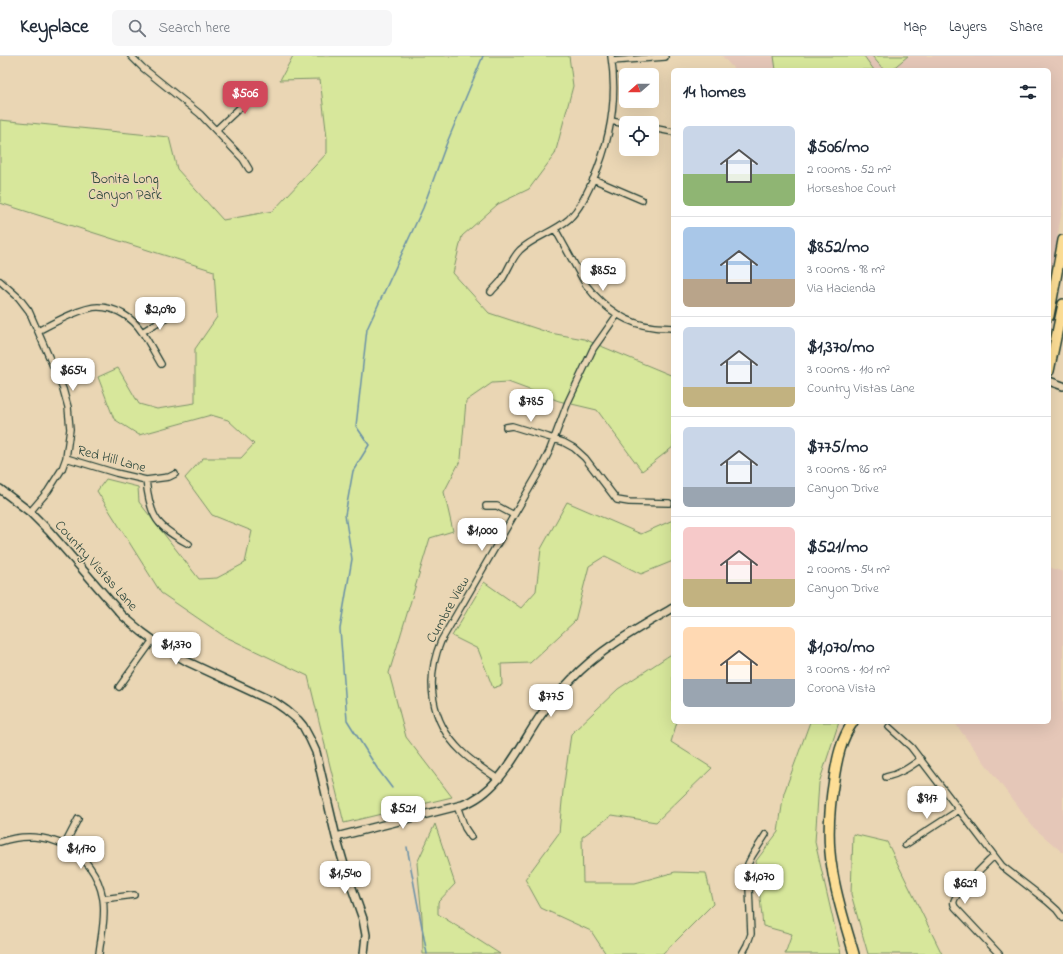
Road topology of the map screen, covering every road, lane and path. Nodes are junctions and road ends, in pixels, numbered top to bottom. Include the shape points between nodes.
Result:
1 (131, 56) edge
2 (664, 57) dead end
3 (612, 59) edge
4 (262, 87) dead end
5 (611, 121) junction
6 (619, 123) edge
7 (659, 129) edge
8 (216, 130) junction
9 (671, 132) edge
10 (249, 169) dead end
11 (593, 179) junction
12 (642, 200) dead end
13 (555, 230) junction
14 (1063, 240) edge
15 (0, 281) edge
16 (491, 292) dead end
17 (1063, 304) edge
18 (1051, 305) edge
19 (170, 315) dead end
20 (617, 315) junction
21 (671, 328) edge
22 (38, 330) junction
23 (142, 332) junction
24 (1051, 361) edge
25 (161, 364) dead end
26 (1051, 382) edge
27 (1063, 386) edge
28 (506, 427) dead end
29 (554, 439) junction
30 (66, 458) junction
31 (175, 474) dead end
32 (146, 480) junction
33 (0, 489) edge
34 (669, 503) dead end
35 (486, 506) dead end
36 (30, 512) junction
37 (514, 515) junction
38 (189, 544) dead end
39 (671, 609) edge
40 (153, 640) junction
41 (119, 687) dead end
42 (846, 726) edge
43 (889, 727) dead end
44 (921, 759) junction
45 (886, 776) dead end
46 (498, 779) junction
47 (457, 806) junction
48 (959, 810) junction
49 (78, 819) dead end
50 (766, 834) dead end
51 (336, 837) junction
52 (471, 837) dead end
53 (0, 842) edge
54 (65, 844) junction
55 (905, 845) dead end
56 (994, 856) junction
57 (134, 895) dead end
58 (103, 899) junction
59 (1063, 918) edge
60 (99, 954) edge
61 (364, 954) edge
62 (742, 954) edge
63 (854, 954) edge
64 (999, 954) edge

1 - 8 street
2 - 3 street
3 - 5 street via 614,97
4 - 8 street
5 - 6 street
5 - 11 street via 604,151
7 - 9 street
8 - 10 street
11 - 12 street
11 - 13 street via 578,208
13 - 16 street via 531,241 520,250 502,280
13 - 20 street via 586,285
14 - 18 main road
15 - 22 street via 19,298
17 - 24 main road
19 - 23 street
20 - 21 street via 648,326
20 - 29 street, Cumbre View via 593,349
22 - 23 street via 79,312 98,307 121,312 133,320
22 - 30 street via 68,407 70,429
23 - 25 street
26 - 27 street
28 - 29 street via 512,426
29 - 34 street via 574,448 585,458 617,500
29 - 37 street, Cumbre View via 539,472
30 - 32 street, Red Hill Lane via 116,474
30 - 36 street via 48,491
31 - 32 street, Red Hill Lane
32 - 38 street via 151,508 161,525 172,535
33 - 36 street, Country Vistas Lane
35 - 37 street via 497,506
36 - 40 street, Country Vistas Lane via 123,616
37 - 46 street, Cumbre View via 441,640 435,656 432,678 436,711 450,738 467,757
39 - 46 street via 623,637 579,672 542,714
40 - 41 street
40 - 51 street, Country Vistas Lane via 188,662 276,703 298,720 316,752
42 - 63 main road via 836,760 829,838 836,889
43 - 44 street via 909,744
44 - 45 street via 909,768
44 - 48 street
46 - 47 street via 481,796
47 - 51 street
47 - 52 street
48 - 55 street
48 - 56 street
49 - 54 street
50 - 62 street via 748,864 751,934
51 - 61 street, Country Vistas Lane via 363,919 366,935
53 - 54 street via 32,837
54 - 58 street via 90,867
56 - 59 street via 1002,866 1052,905
56 - 64 street via 959,892 954,904
57 - 58 street
58 - 60 street

